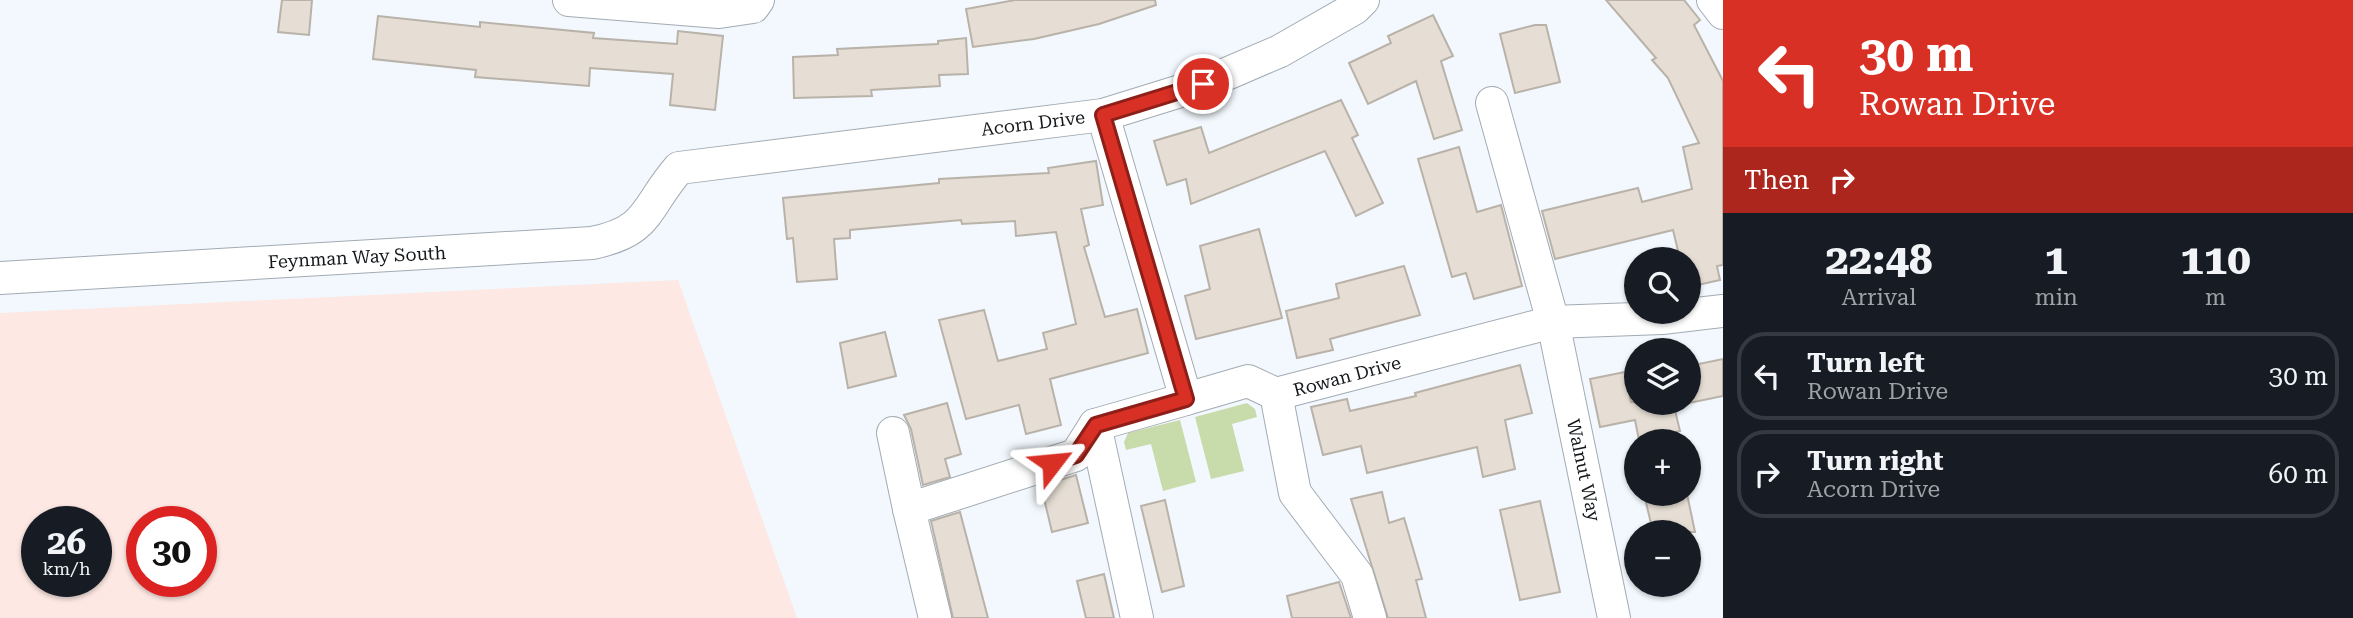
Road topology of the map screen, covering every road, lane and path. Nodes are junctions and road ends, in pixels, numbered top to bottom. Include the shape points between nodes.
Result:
1 (569, 0) edge
2 (758, 0) edge
3 (1363, 0) edge
4 (1713, 0) edge
5 (1723, 13) edge
6 (1492, 103) dead end
7 (1103, 115) junction
8 (679, 168) joint
9 (0, 278) edge
10 (1723, 311) edge
11 (1553, 322) junction
12 (1276, 394) junction
13 (1186, 399) junction
14 (1096, 425) junction
15 (893, 433) dead end
16 (909, 509) junction
17 (935, 618) edge
18 (1137, 618) edge
19 (1370, 618) edge
20 (1614, 618) edge

1 - 2 street via 719,12 753,7
3 - 7 street, Acorn Drive via 1280,51 1203,84
4 - 5 street
6 - 11 street
7 - 8 street, Acorn Drive
7 - 13 street
8 - 9 street, Feynman Way South via 658,192 646,217 621,237 592,243
10 - 11 street, Rowan Drive
11 - 12 street, Rowan Drive
11 - 20 street, Walnut Way
12 - 13 street, Rowan Drive via 1248,381
12 - 19 street via 1295,493 1357,575
13 - 14 street, Rowan Drive
14 - 16 street via 1076,455
14 - 18 street
15 - 16 street
16 - 17 street

